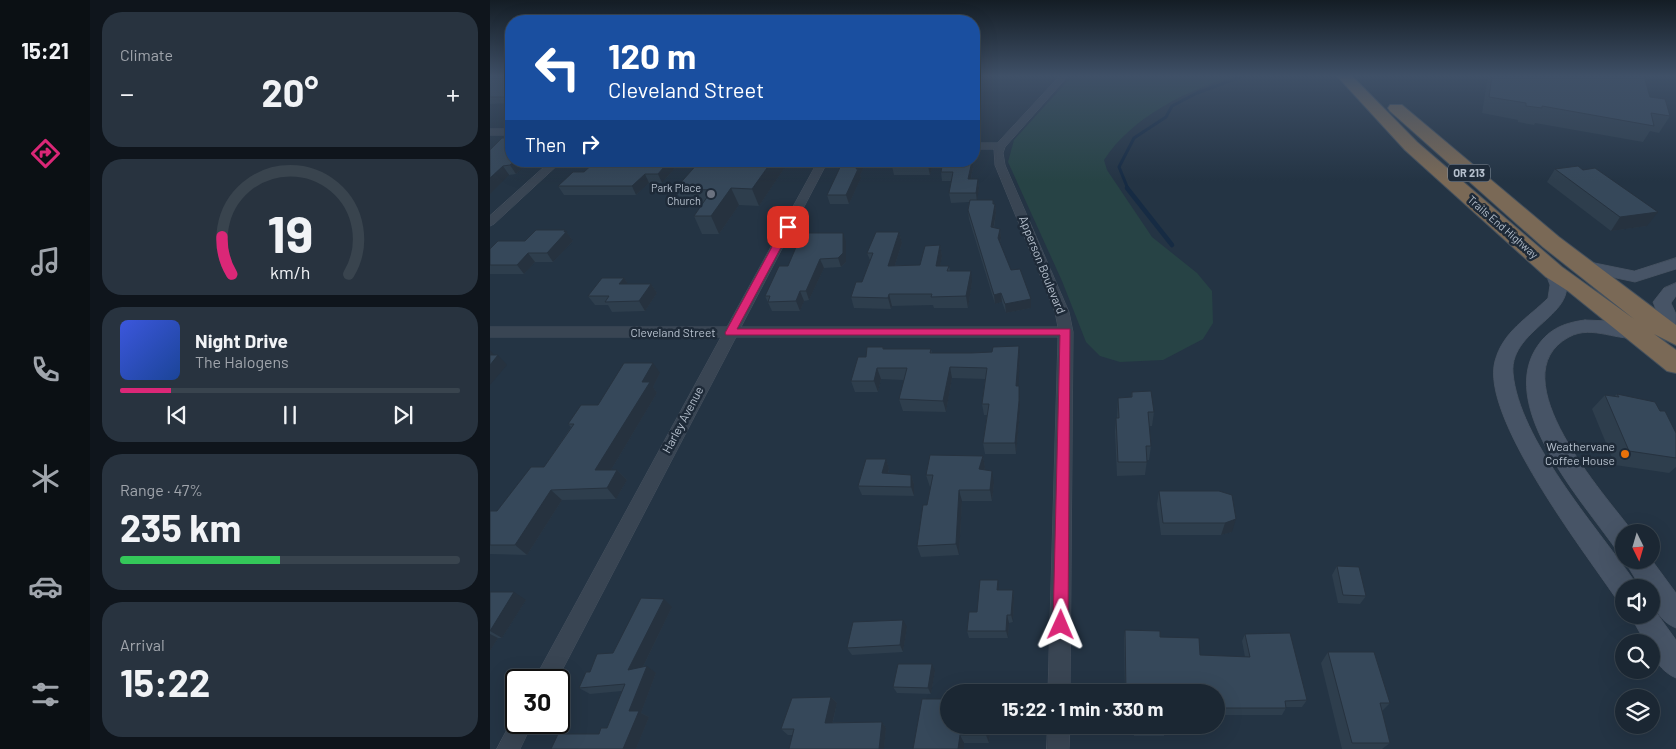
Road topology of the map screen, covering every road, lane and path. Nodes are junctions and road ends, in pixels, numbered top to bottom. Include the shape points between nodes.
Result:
1 (1032, 111) edge
2 (1377, 111) edge
3 (1401, 111) edge
4 (494, 132) edge
5 (490, 140) edge
6 (980, 146) edge
7 (1000, 146) junction
8 (550, 167) edge
9 (821, 167) edge
10 (490, 222) edge
11 (1676, 263) edge
12 (1580, 265) junction
13 (1554, 272) junction
14 (1676, 289) edge
15 (490, 332) edge
16 (1066, 332) junction
17 (1634, 332) junction
18 (730, 333) junction
19 (1676, 336) edge
20 (1676, 364) edge
21 (1615, 527) edge
22 (1644, 569) edge
23 (1618, 579) edge
24 (1676, 615) edge
25 (1649, 624) edge
26 (1676, 664) edge
27 (551, 669) edge
28 (1059, 684) edge
29 (516, 734) edge
30 (1058, 734) edge
31 (508, 749) edge
32 (1058, 749) edge

1 - 7 street
2 - 13 highway, Trails End Highway / OR 213 via 1410,146
3 - 12 highway, Trails End Highway / OR 213 via 1445,152
4 - 5 street
6 - 7 street
7 - 16 street, Apperson Boulevard via 1000,165 1062,312
8 - 10 street
9 - 18 street, Harley Avenue
11 - 12 main road via 1635,277
12 - 19 highway, Trails End Highway / OR 213
13 - 17 highway, Trails End Highway / OR 213
13 - 23 main road via 1558,284 1556,300 1514,339 1507,354 1503,372 1507,394 1516,422 1532,452
14 - 19 main road via 1662,302
15 - 18 street, Cleveland Street
16 - 18 street, Cleveland Street
16 - 28 street, Apperson Boulevard
17 - 20 highway, Trails End Highway / OR 213
17 - 21 main road via 1597,325 1572,328 1554,337 1537,367 1538,403 1546,427
18 - 27 street, Harley Avenue
22 - 24 main road
25 - 26 main road
29 - 31 street
30 - 32 street

